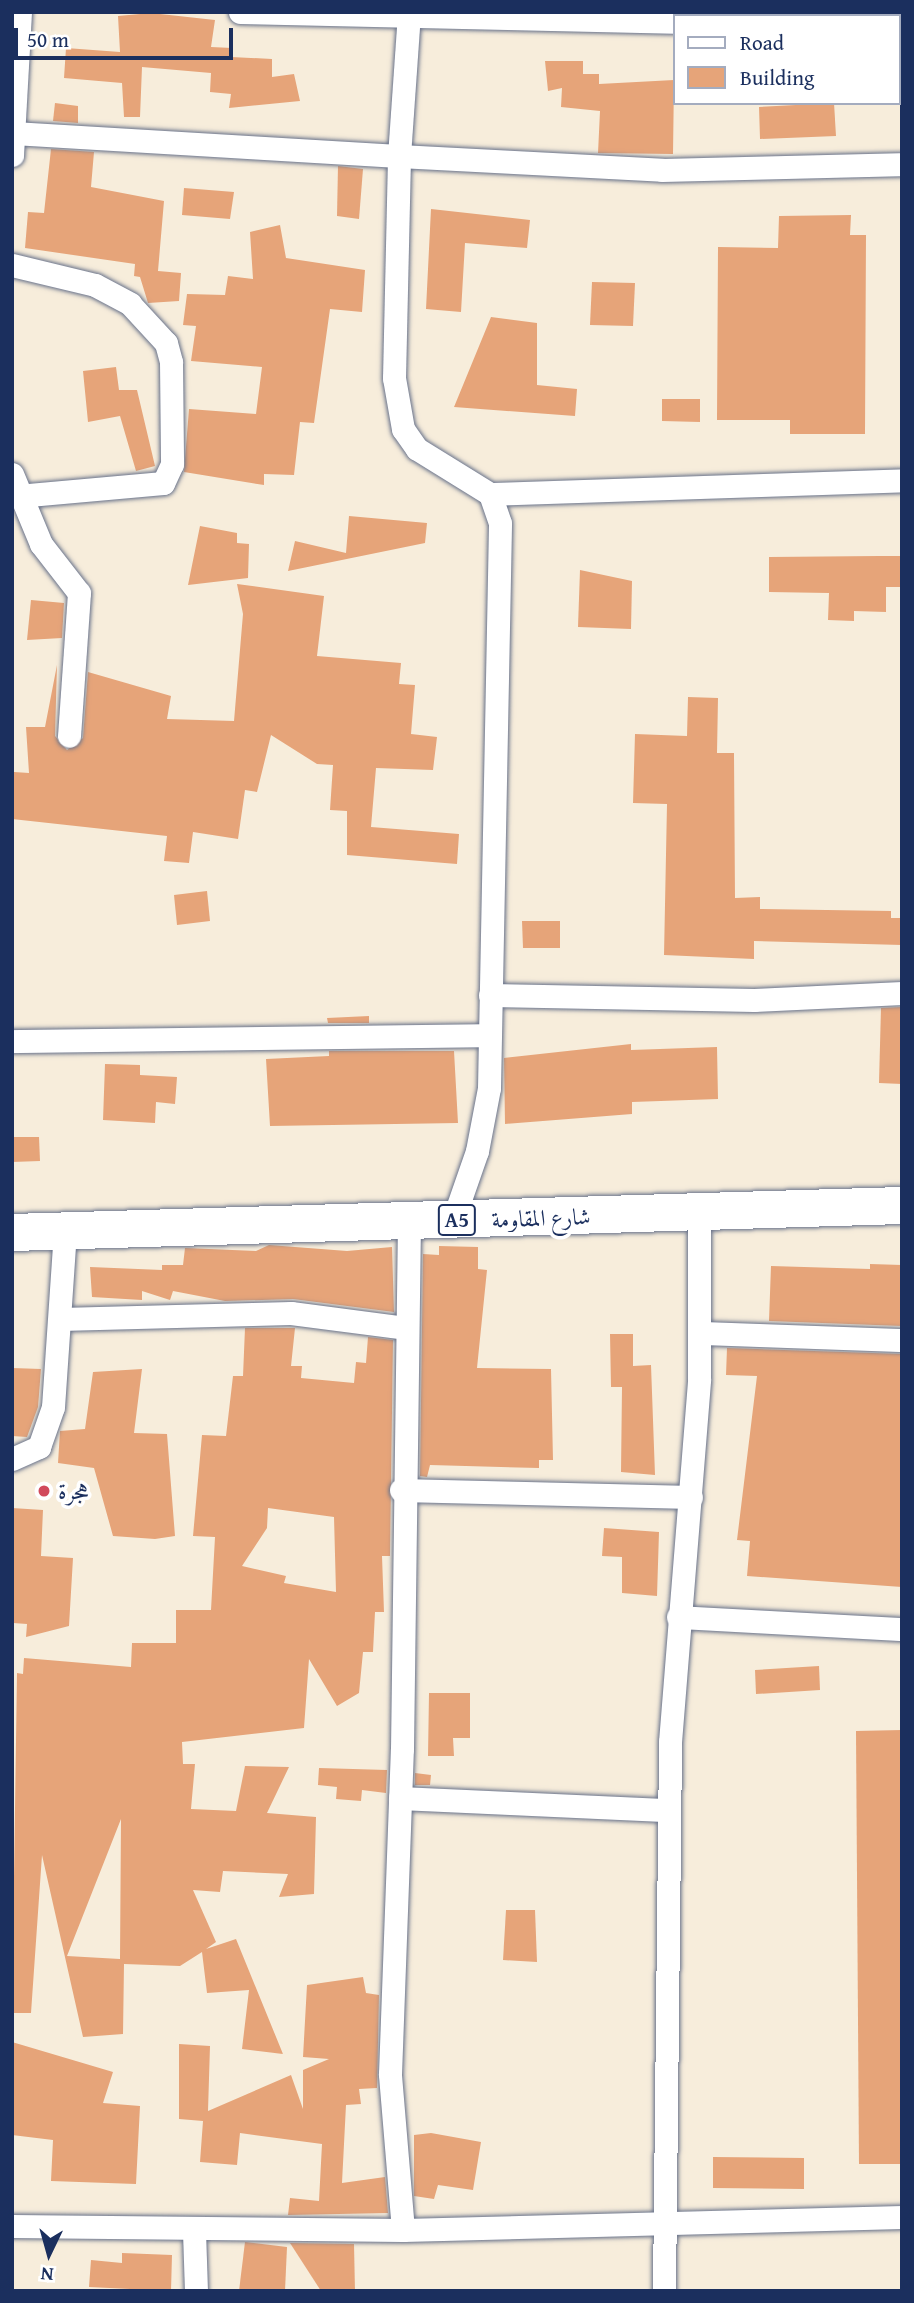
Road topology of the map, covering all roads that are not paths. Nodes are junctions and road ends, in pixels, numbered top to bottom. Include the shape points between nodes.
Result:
1 (20, 12) edge
2 (240, 12) edge
3 (409, 15) edge
4 (673, 22) edge
5 (14, 140) edge
6 (399, 156) junction
7 (902, 164) edge
8 (12, 265) edge
9 (902, 480) edge
10 (15, 485) edge
11 (490, 494) junction
12 (69, 736) dead end
13 (902, 993) edge
14 (490, 995) junction
15 (489, 1035) junction
16 (12, 1041) edge
17 (902, 1205) edge
18 (699, 1213) junction
19 (453, 1220) junction
20 (409, 1222) junction
21 (12, 1232) edge
22 (65, 1232) junction
23 (60, 1319) junction
24 (408, 1328) junction
25 (700, 1333) junction
26 (902, 1340) edge
27 (12, 1459) edge
28 (401, 1490) junction
29 (691, 1497) junction
30 (678, 1618) junction
31 (902, 1629) edge
32 (400, 1798) junction
33 (669, 1810) junction
34 (902, 2217) edge
35 (667, 2220) junction
36 (12, 2226) edge
37 (403, 2230) junction
38 (194, 2231) junction
39 (196, 2291) edge
40 (664, 2291) edge

1 - 5 street
2 - 3 street
3 - 4 street
3 - 6 street
5 - 6 street
6 - 7 street via 662,170
6 - 11 street via 394,378 403,429 416,449
8 - 10 street via 95,285 130,304 166,342 171,362 172,464 163,483
9 - 11 street
10 - 12 street via 41,544 79,593
11 - 14 street via 500,523
13 - 14 street via 754,1000
14 - 15 street
15 - 16 street
15 - 19 street via 484,1123
17 - 18 highway, شارع المقاومة / A5
18 - 19 highway, شارع المقاومة / A5
18 - 25 street
19 - 20 highway, شارع المقاومة / A5
20 - 22 highway, شارع المقاومة / A5
20 - 24 street
21 - 22 highway, شارع المقاومة / A5
22 - 23 street
23 - 24 street via 291,1313
23 - 27 street via 47,1432 38,1447
24 - 28 street
25 - 26 street
25 - 29 street
28 - 29 street
28 - 32 street
29 - 30 street
30 - 31 street
30 - 33 street
32 - 33 street
32 - 37 street via 390,2074
33 - 35 street
34 - 35 street
35 - 37 street
35 - 40 street
36 - 38 street
37 - 38 street
38 - 39 street

